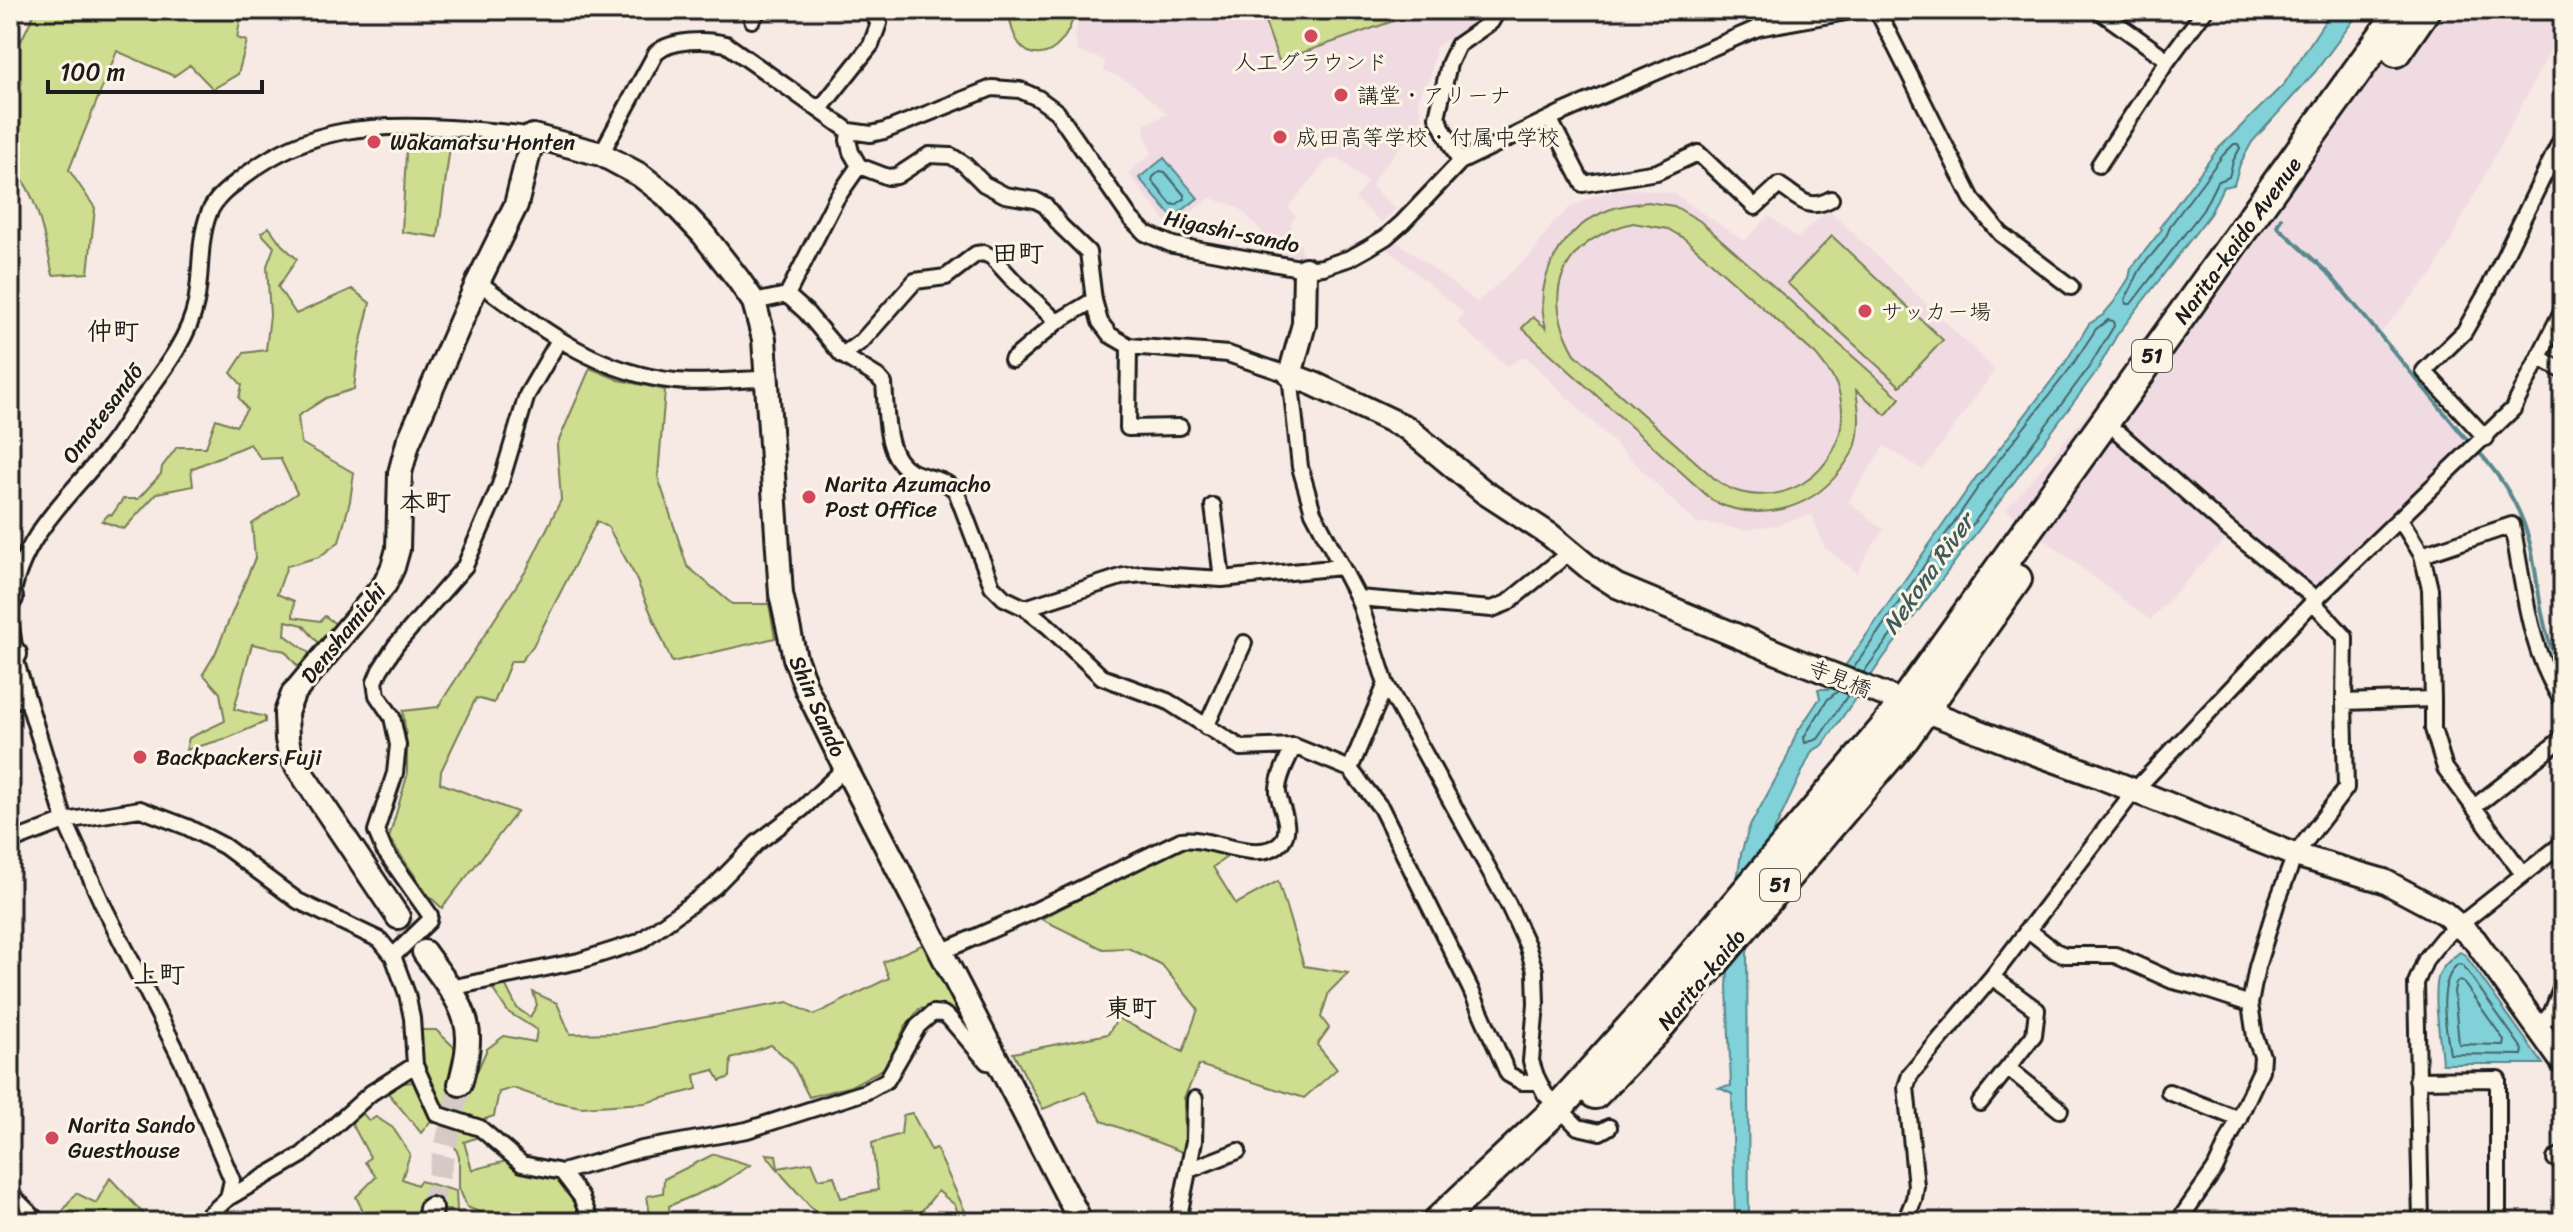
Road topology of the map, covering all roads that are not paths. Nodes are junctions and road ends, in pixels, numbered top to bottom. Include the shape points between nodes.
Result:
1 (870, 10) edge
2 (1498, 10) edge
3 (1857, 10) edge
4 (1877, 10) edge
5 (2098, 10) edge
6 (2205, 10) edge
7 (2401, 10) edge
8 (2425, 10) edge
9 (2168, 60) junction
10 (816, 107) junction
11 (1550, 120) junction
12 (849, 131) junction
13 (533, 136) junction
14 (2563, 136) edge
15 (601, 154) junction
16 (1460, 162) junction
17 (2099, 165) dead end
18 (859, 166) junction
19 (1831, 199) dead end
20 (1305, 269) junction
21 (478, 282) junction
22 (2071, 287) dead end
23 (787, 295) junction
24 (1094, 300) junction
25 (754, 302) junction
26 (2563, 309) edge
27 (1057, 322) junction
28 (559, 340) junction
29 (1129, 346) junction
30 (842, 355) junction
31 (2540, 358) junction
32 (1012, 360) dead end
33 (2563, 371) edge
34 (1290, 375) junction
35 (768, 379) junction
36 (1180, 427) dead end
37 (2119, 433) junction
38 (2484, 439) junction
39 (1213, 506) dead end
40 (2400, 519) junction
41 (1570, 552) junction
42 (2422, 555) junction
43 (1341, 567) junction
44 (1222, 579) junction
45 (10, 598) edge
46 (1358, 598) junction
47 (2314, 600) junction
48 (1025, 608) junction
49 (10, 618) edge
50 (1244, 643) dead end
51 (12, 651) edge
52 (1386, 684) junction
53 (26, 697) junction
54 (2433, 699) junction
55 (10, 702) edge
56 (2344, 702) junction
57 (2563, 702) edge
58 (1901, 715) junction
59 (1206, 727) junction
60 (2563, 738) edge
61 (1294, 746) junction
62 (846, 767) junction
63 (1350, 769) junction
64 (2135, 790) junction
65 (2474, 807) junction
66 (65, 821) junction
67 (10, 842) edge
68 (2563, 843) edge
69 (2295, 855) junction
70 (2523, 874) junction
71 (398, 917) tunnel mouth
72 (2458, 925) junction
73 (2027, 929) junction
74 (424, 952) tunnel mouth
75 (941, 952) junction
76 (393, 956) junction
77 (1992, 977) junction
78 (2563, 984) edge
79 (450, 988) junction
80 (2250, 1004) junction
81 (2538, 1029) junction
82 (1000, 1063) junction
83 (2563, 1063) edge
84 (415, 1065) junction
85 (2008, 1068) junction
86 (2417, 1080) junction
87 (1539, 1082) junction
88 (460, 1084) tunnel mouth
89 (2169, 1092) dead end
90 (1195, 1099) dead end
91 (1980, 1103) dead end
92 (2060, 1110) dead end
93 (1564, 1114) junction
94 (2239, 1119) junction
95 (1609, 1127) dead end
96 (1238, 1151) dead end
97 (1189, 1170) junction
98 (562, 1172) junction
99 (228, 1198) junction
100 (10, 1199) edge
101 (33, 1222) edge
102 (201, 1222) edge
103 (591, 1222) edge
104 (1081, 1222) edge
105 (1181, 1222) edge
106 (1437, 1222) edge
107 (1465, 1222) edge
108 (1905, 1222) edge
109 (2178, 1222) edge
110 (2421, 1222) edge
111 (2498, 1222) edge

1 - 10 street via 879,23 871,45
2 - 16 street via 1491,22 1458,45 1449,64 1437,117
3 - 11 street, Higashi-sando via 1758,28
4 - 22 street via 1972,199 2001,234
5 - 9 street
6 - 9 street
7 - 58 highway, Narita-kaido Avenue / 51
8 - 37 highway, Narita-kaido Avenue / 51
9 - 17 street
10 - 12 street
10 - 15 street via 726,44 669,44 656,53
11 - 16 street, Higashi-sando
11 - 19 street via 1583,184 1657,172 1698,153 1755,207 1779,185 1810,205
12 - 18 street
12 - 20 street, Higashi-sando via 884,131 992,88 1020,90 1057,112 1131,219 1156,239
13 - 15 street, Shin Sando
13 - 21 street, Denshamichi via 516,205
13 - 45 street, Omotesandō via 426,127 355,128 306,141 224,192 205,225 196,303 183,338 110,447 34,539
14 - 38 street via 2464,332 2424,371
15 - 25 street, Shin Sando via 640,175 677,206
16 - 20 street, Higashi-sando via 1386,237 1350,258
18 - 23 street via 836,199
18 - 24 street via 888,177 929,155 951,156 1005,195 1045,205 1088,252
20 - 34 street via 1304,324
21 - 28 street
21 - 71 street, Denshamichi via 403,460 393,567 385,584 293,694 286,713 287,739 298,768
23 - 25 street
23 - 30 street
24 - 27 street
24 - 29 street via 1100,322
25 - 35 street, Shin Sando
26 - 31 street
27 - 30 street via 992,257 976,254 946,277 915,281 862,341
27 - 32 street
28 - 35 street via 595,360 676,381
28 - 76 street via 527,395 500,485 465,566 396,645 375,682 398,745 395,773 376,831 430,915
29 - 34 street via 1228,354
29 - 36 street via 1128,428
30 - 48 street via 884,384 895,456 910,471 946,482 956,491 992,586
31 - 33 street
31 - 38 street via 2513,409
34 - 41 street, 寺見橋 via 1407,428 1484,492
34 - 43 street via 1305,489
35 - 62 street, Shin Sando via 777,555 787,627 807,690
37 - 47 street
37 - 58 highway, Narita-kaido Avenue / 51
38 - 40 street
39 - 44 street
40 - 42 street
40 - 47 street
41 - 46 street via 1507,603 1492,609
41 - 58 street, 寺見橋 via 1617,586 1795,660
42 - 54 street via 2430,589
42 - 57 street via 2512,525 2534,640
43 - 44 street
43 - 46 street
44 - 48 street via 1124,576
45 - 49 street, Omotesandō
46 - 52 street
47 - 56 street via 2345,637
47 - 64 street
48 - 59 street via 1102,677 1167,701
49 - 51 street, Omotesandō
50 - 59 street
51 - 53 street, Omotesandō
52 - 63 street
52 - 87 street via 1527,945 1535,971 1531,1061
53 - 55 street
53 - 66 street, Omotesandō
54 - 56 street
54 - 65 street via 2433,729 2445,768
56 - 69 street via 2346,788
58 - 64 street, 寺見橋
58 - 93 highway, Narita-kaido / 51 via 1647,1025
59 - 61 street via 1241,748
60 - 65 street
61 - 63 street
61 - 75 street via 1278,790 1285,834 1272,847 1253,853 1202,839 1181,840
62 - 75 street, Shin Sando
62 - 79 street via 714,887 639,942 579,961
63 - 87 street via 1381,808 1508,1074 1522,1082
64 - 69 street, 寺見橋
64 - 73 street
65 - 70 street
66 - 67 street
66 - 76 street via 140,809 187,827 224,846 298,901 380,940
66 - 99 street, Omotesandō via 183,1063 232,1180
68 - 70 street
69 - 72 street, 寺見橋 via 2384,881
69 - 80 street
70 - 72 street
72 - 81 street, 寺見橋 via 2474,939
72 - 86 street via 2426,959 2416,983
73 - 77 street
73 - 80 street via 2065,955 2115,955 2173,981
74 - 79 street
75 - 82 street, Shin Sando
76 - 84 street via 412,1018
77 - 85 street via 2037,1010 2034,1035
77 - 108 street via 1910,1075 1906,1087 1916,1186
78 - 81 street
79 - 88 street via 469,1038
80 - 94 street via 2263,1064
81 - 83 street, 寺見橋
82 - 98 street via 987,1062 949,1018 933,1013 918,1026 887,1080 865,1092 747,1130 642,1149
82 - 104 street, Shin Sando
84 - 98 street via 437,1114 480,1128 522,1164
84 - 99 street via 371,1093 302,1155
85 - 91 street
85 - 92 street
86 - 110 street
86 - 111 street via 2498,1079
87 - 93 street
89 - 94 street
90 - 97 street
93 - 95 street via 1578,1127 1600,1132
93 - 106 highway, Narita-kaido / 51
93 - 107 highway, Narita-kaido / 51
94 - 109 street via 2215,1169
96 - 97 street
97 - 105 street
98 - 103 street
99 - 102 street
100 - 101 street

